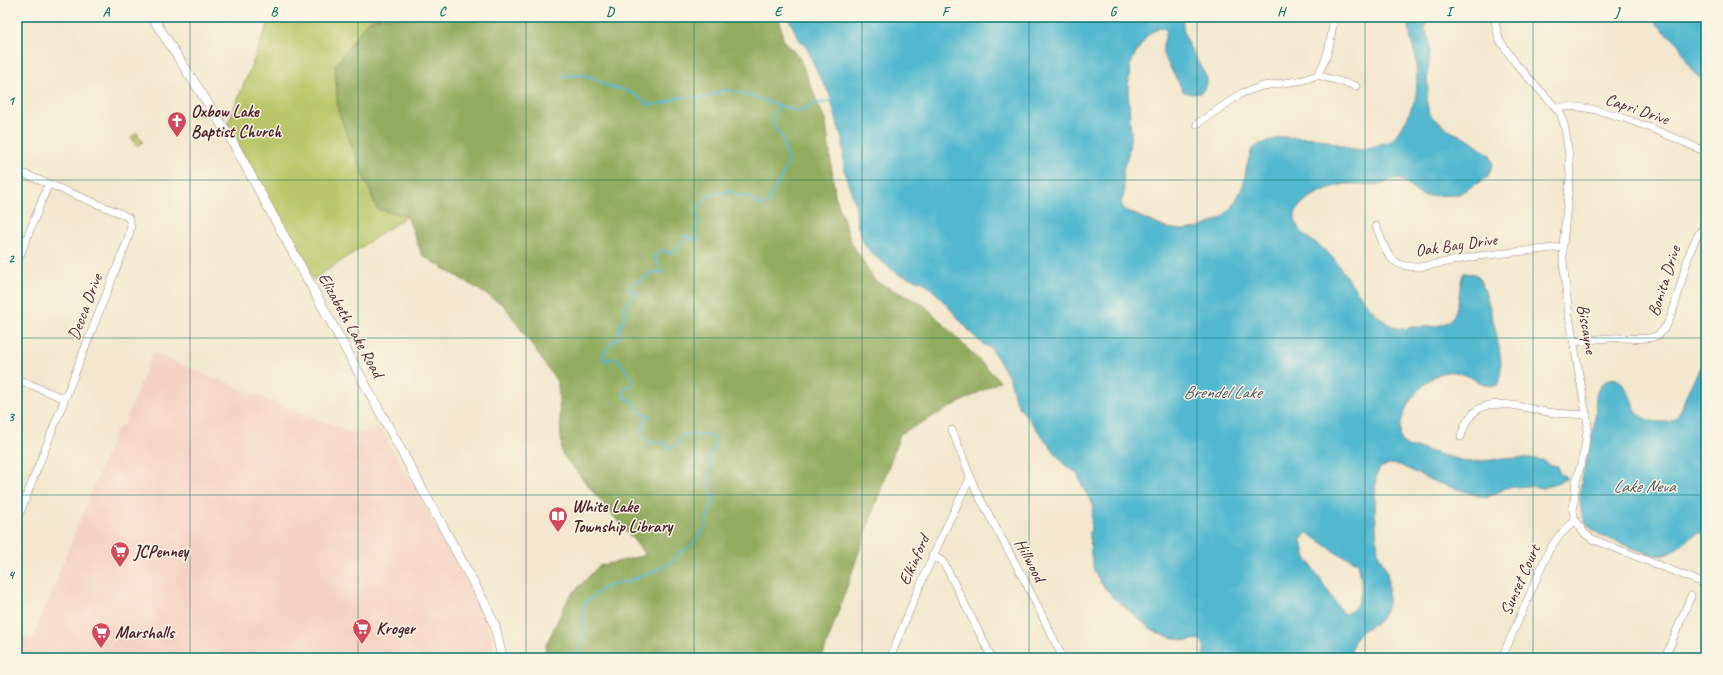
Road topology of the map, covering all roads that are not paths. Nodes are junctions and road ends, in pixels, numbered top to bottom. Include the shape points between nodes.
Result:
1 (152, 17) edge
2 (1334, 17) edge
3 (1494, 17) edge
4 (1317, 75) junction
5 (1356, 86) dead end
6 (1556, 109) junction
7 (1197, 124) dead end
8 (1706, 152) edge
9 (17, 172) edge
10 (48, 185) junction
11 (1706, 225) edge
12 (1376, 226) dead end
13 (1563, 247) junction
14 (17, 263) edge
15 (1574, 342) junction
16 (17, 379) edge
17 (65, 399) junction
18 (1587, 415) junction
19 (952, 430) dead end
20 (1461, 437) dead end
21 (971, 477) junction
22 (17, 520) edge
23 (1575, 520) junction
24 (932, 555) junction
25 (1706, 584) edge
26 (1691, 596) dead end
27 (502, 658) edge
28 (890, 658) edge
29 (992, 658) edge
30 (1063, 658) edge
31 (1502, 658) edge
32 (1664, 658) edge

1 - 27 street, Elizabeth Lake Road via 231,139 399,445 487,609 496,631
2 - 4 street via 1326,58
3 - 6 street, Biscayne via 1499,39 1520,68
4 - 5 street
4 - 7 street via 1242,93
6 - 8 street, Capri Drive via 1578,106 1606,114 1654,129
6 - 13 street, Biscayne via 1560,112 1565,128 1569,156 1570,176
9 - 10 street, Decca Drive
10 - 14 street
10 - 17 street, Decca Drive via 122,214 129,218 131,226
11 - 15 street, Bonita Drive via 1692,244 1677,300 1662,333 1653,337
12 - 13 street, Oak Bay Drive via 1392,261 1402,266 1420,267 1478,256
13 - 15 street, Biscayne
15 - 18 street, Biscayne
16 - 17 street
17 - 22 street, Decca Drive
18 - 20 street via 1490,404 1477,409 1468,419
18 - 23 street, Biscayne via 1584,452 1574,498
19 - 21 street, Hillwood
21 - 24 street, Elkinford
21 - 30 street, Hillwood
23 - 25 street via 1592,539
23 - 31 street, Sunset Court via 1549,550
24 - 28 street, Elkinford
24 - 29 street via 946,567
26 - 32 street

